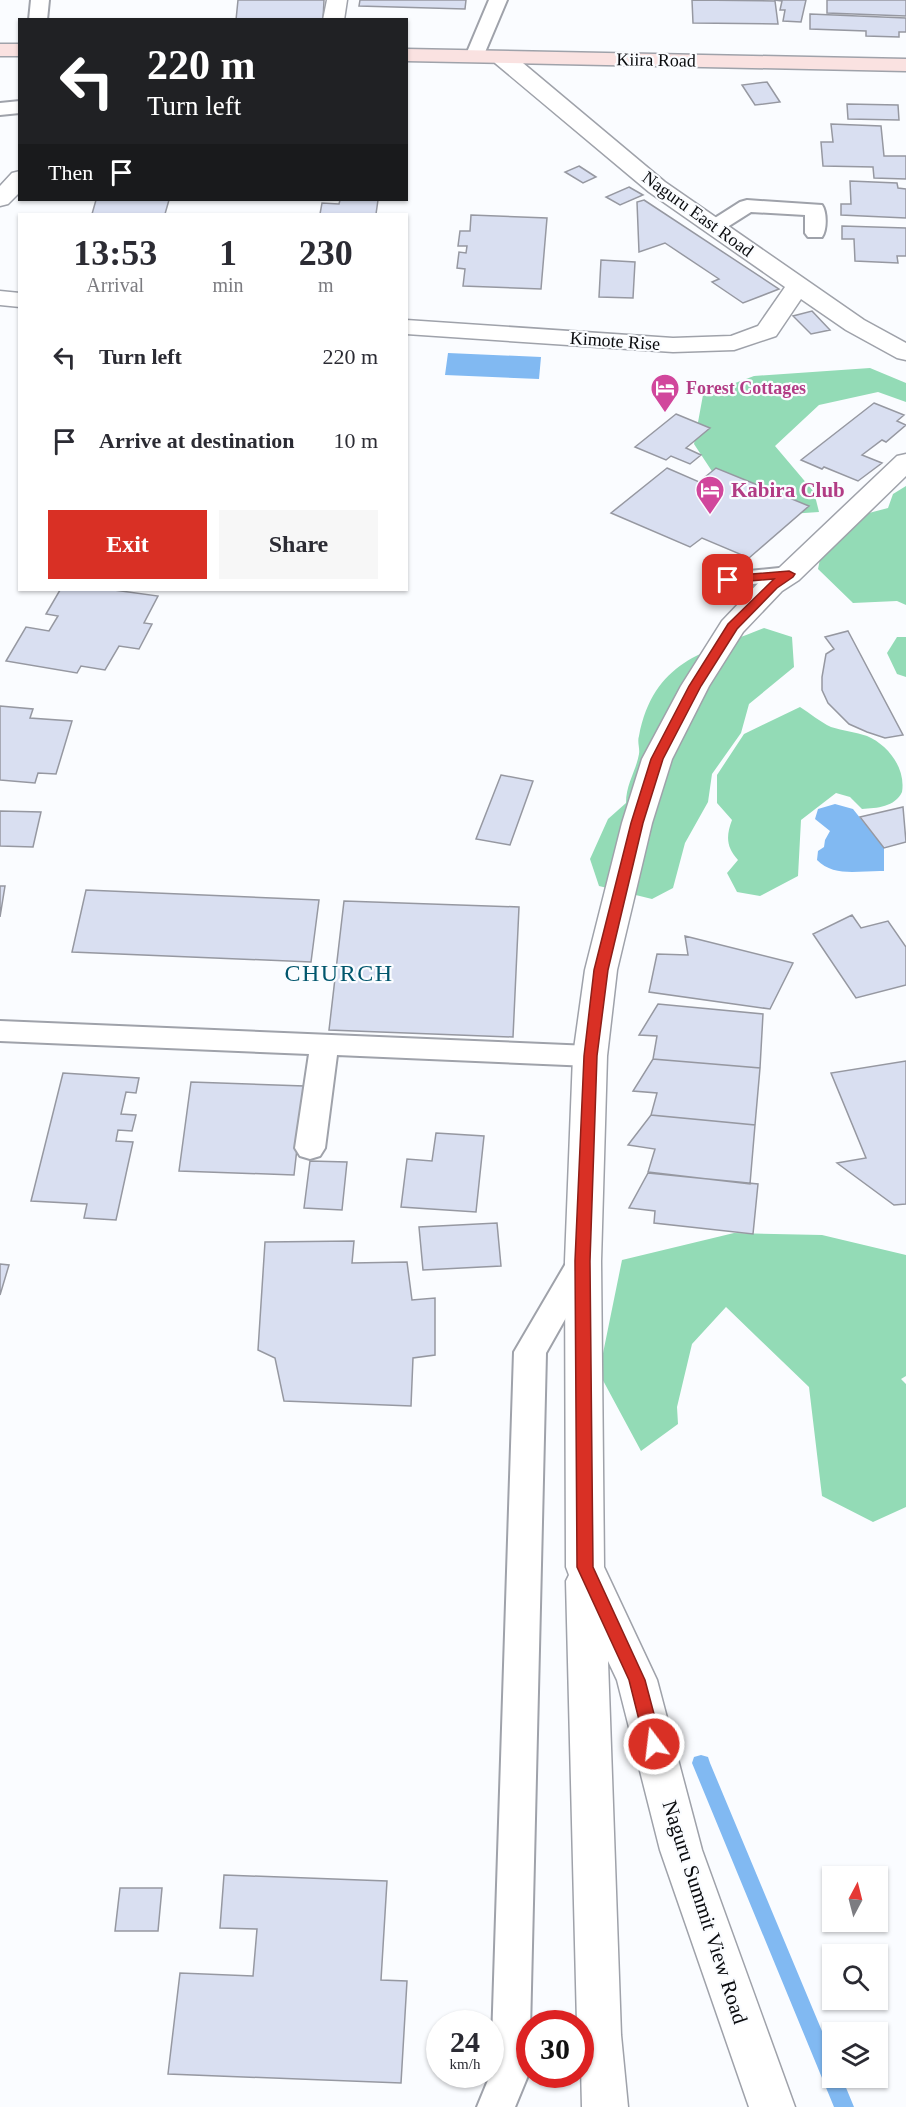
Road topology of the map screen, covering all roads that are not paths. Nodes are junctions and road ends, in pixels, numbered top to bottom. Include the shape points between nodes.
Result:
1 (40, 0) edge
2 (337, 0) edge
3 (498, 0) edge
4 (38, 18) edge
5 (333, 18) edge
6 (0, 50) edge
7 (18, 50) edge
8 (408, 55) edge
9 (474, 57) junction
10 (502, 58) junction
11 (906, 65) edge
12 (18, 107) edge
13 (0, 108) edge
14 (18, 180) edge
15 (0, 199) edge
16 (714, 227) junction
17 (815, 233) dead end
18 (798, 285) junction
19 (0, 298) edge
20 (18, 300) edge
21 (408, 327) edge
22 (906, 353) edge
23 (906, 462) edge
24 (789, 574) junction
25 (728, 580) dead end
26 (0, 1031) edge
27 (324, 1046) junction
28 (590, 1056) junction
29 (310, 1148) dead end
30 (582, 1261) junction
31 (585, 1567) junction
32 (496, 2107) edge
33 (605, 2107) edge
34 (772, 2107) edge

1 - 4 lane
2 - 5 street
3 - 9 lane
6 - 7 main road
8 - 9 main road, Kiira Road
9 - 10 main road, Kiira Road
10 - 11 main road, Kiira Road
10 - 16 street, Naguru East Road via 657,186
12 - 13 lane
14 - 15 street
16 - 17 lane via 747,206 815,209
16 - 18 street, Naguru East Road
18 - 21 street, Kimote Rise via 766,331 734,343 673,345
18 - 22 street, Naguru East Road via 855,325
19 - 20 street
23 - 24 street, Naguru Summit View Road
24 - 25 lane
24 - 28 street, Naguru Summit View Road via 772,585 732,627 695,686 657,759 601,970
26 - 27 lane
27 - 28 lane
27 - 29 lane
28 - 30 street, Naguru Summit View Road
30 - 31 street, Naguru Summit View Road
30 - 32 lane via 530,1352 510,2073
31 - 33 street via 599,2035
31 - 34 street, Naguru Summit View Road via 637,1680 681,1850

